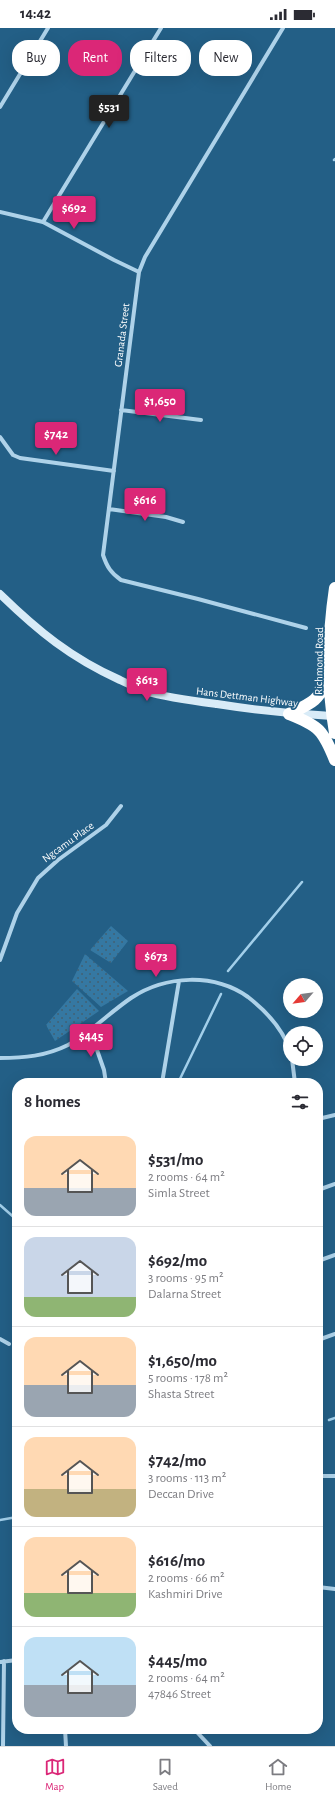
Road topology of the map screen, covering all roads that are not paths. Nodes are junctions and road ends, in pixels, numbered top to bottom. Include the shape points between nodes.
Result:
1 (48, 28) edge
2 (161, 28) edge
3 (283, 28) edge
4 (0, 107) edge
5 (0, 212) edge
6 (43, 222) junction
7 (139, 272) junction
8 (121, 410) junction
9 (201, 420) dead end
10 (0, 437) edge
11 (114, 471) junction
12 (109, 509) junction
13 (183, 522) dead end
14 (335, 588) edge
15 (0, 594) edge
16 (306, 628) dead end
17 (330, 678) junction
18 (289, 714) junction
19 (334, 716) edge
20 (335, 733) edge
21 (335, 760) edge
22 (121, 806) dead end
23 (0, 960) edge
24 (179, 981) junction
25 (90, 1030) junction
26 (283, 1036) edge
27 (0, 1058) edge
28 (293, 1066) edge
29 (105, 1078) edge
30 (163, 1078) edge
31 (294, 1078) edge
32 (335, 1115) edge
33 (323, 1118) edge
34 (335, 1184) edge
35 (323, 1188) edge
36 (335, 1255) edge
37 (323, 1259) edge
38 (335, 1334) edge
39 (323, 1338) edge
40 (0, 1339) edge
41 (10, 1344) dead end
42 (323, 1476) edge
43 (335, 1476) edge
44 (323, 1588) edge
45 (335, 1589) edge
46 (12, 1660) edge
47 (2, 1661) edge
48 (66, 1734) edge
49 (199, 1734) edge
50 (3, 1746) edge
51 (66, 1746) edge
52 (210, 1746) edge

1 - 4 street
2 - 6 street
3 - 7 street, Granada Street via 145,257
5 - 6 street
6 - 7 street
7 - 8 street, Granada Street
8 - 9 street
8 - 11 street, Granada Street
10 - 11 street via 13,455 20,458
11 - 12 street, Granada Street
12 - 13 street
12 - 16 street, Granada Street via 103,555 111,574 121,580
14 - 17 highway, Richmond Road
15 - 18 street, Hans Dettman Highway via 62,649 106,674 145,691 185,700
17 - 18 highway via 319,697
17 - 19 highway, Richmond Road
18 - 19 street, Hans Dettman Highway
18 - 21 highway via 312,724 320,731 327,739
19 - 20 highway, Richmond Road
22 - 23 street, Ngcamu Place via 106,825 46,869 38,878 18,913
24 - 25 street via 140,992
24 - 26 street via 205,980 237,990 258,1005
24 - 30 street
25 - 27 street via 51,1052 19,1058
25 - 29 street
28 - 31 street
32 - 33 street
34 - 35 street
36 - 37 street
38 - 39 street
40 - 41 street
42 - 43 street
44 - 45 street
46 - 47 street
47 - 50 street
48 - 51 street
49 - 52 street

